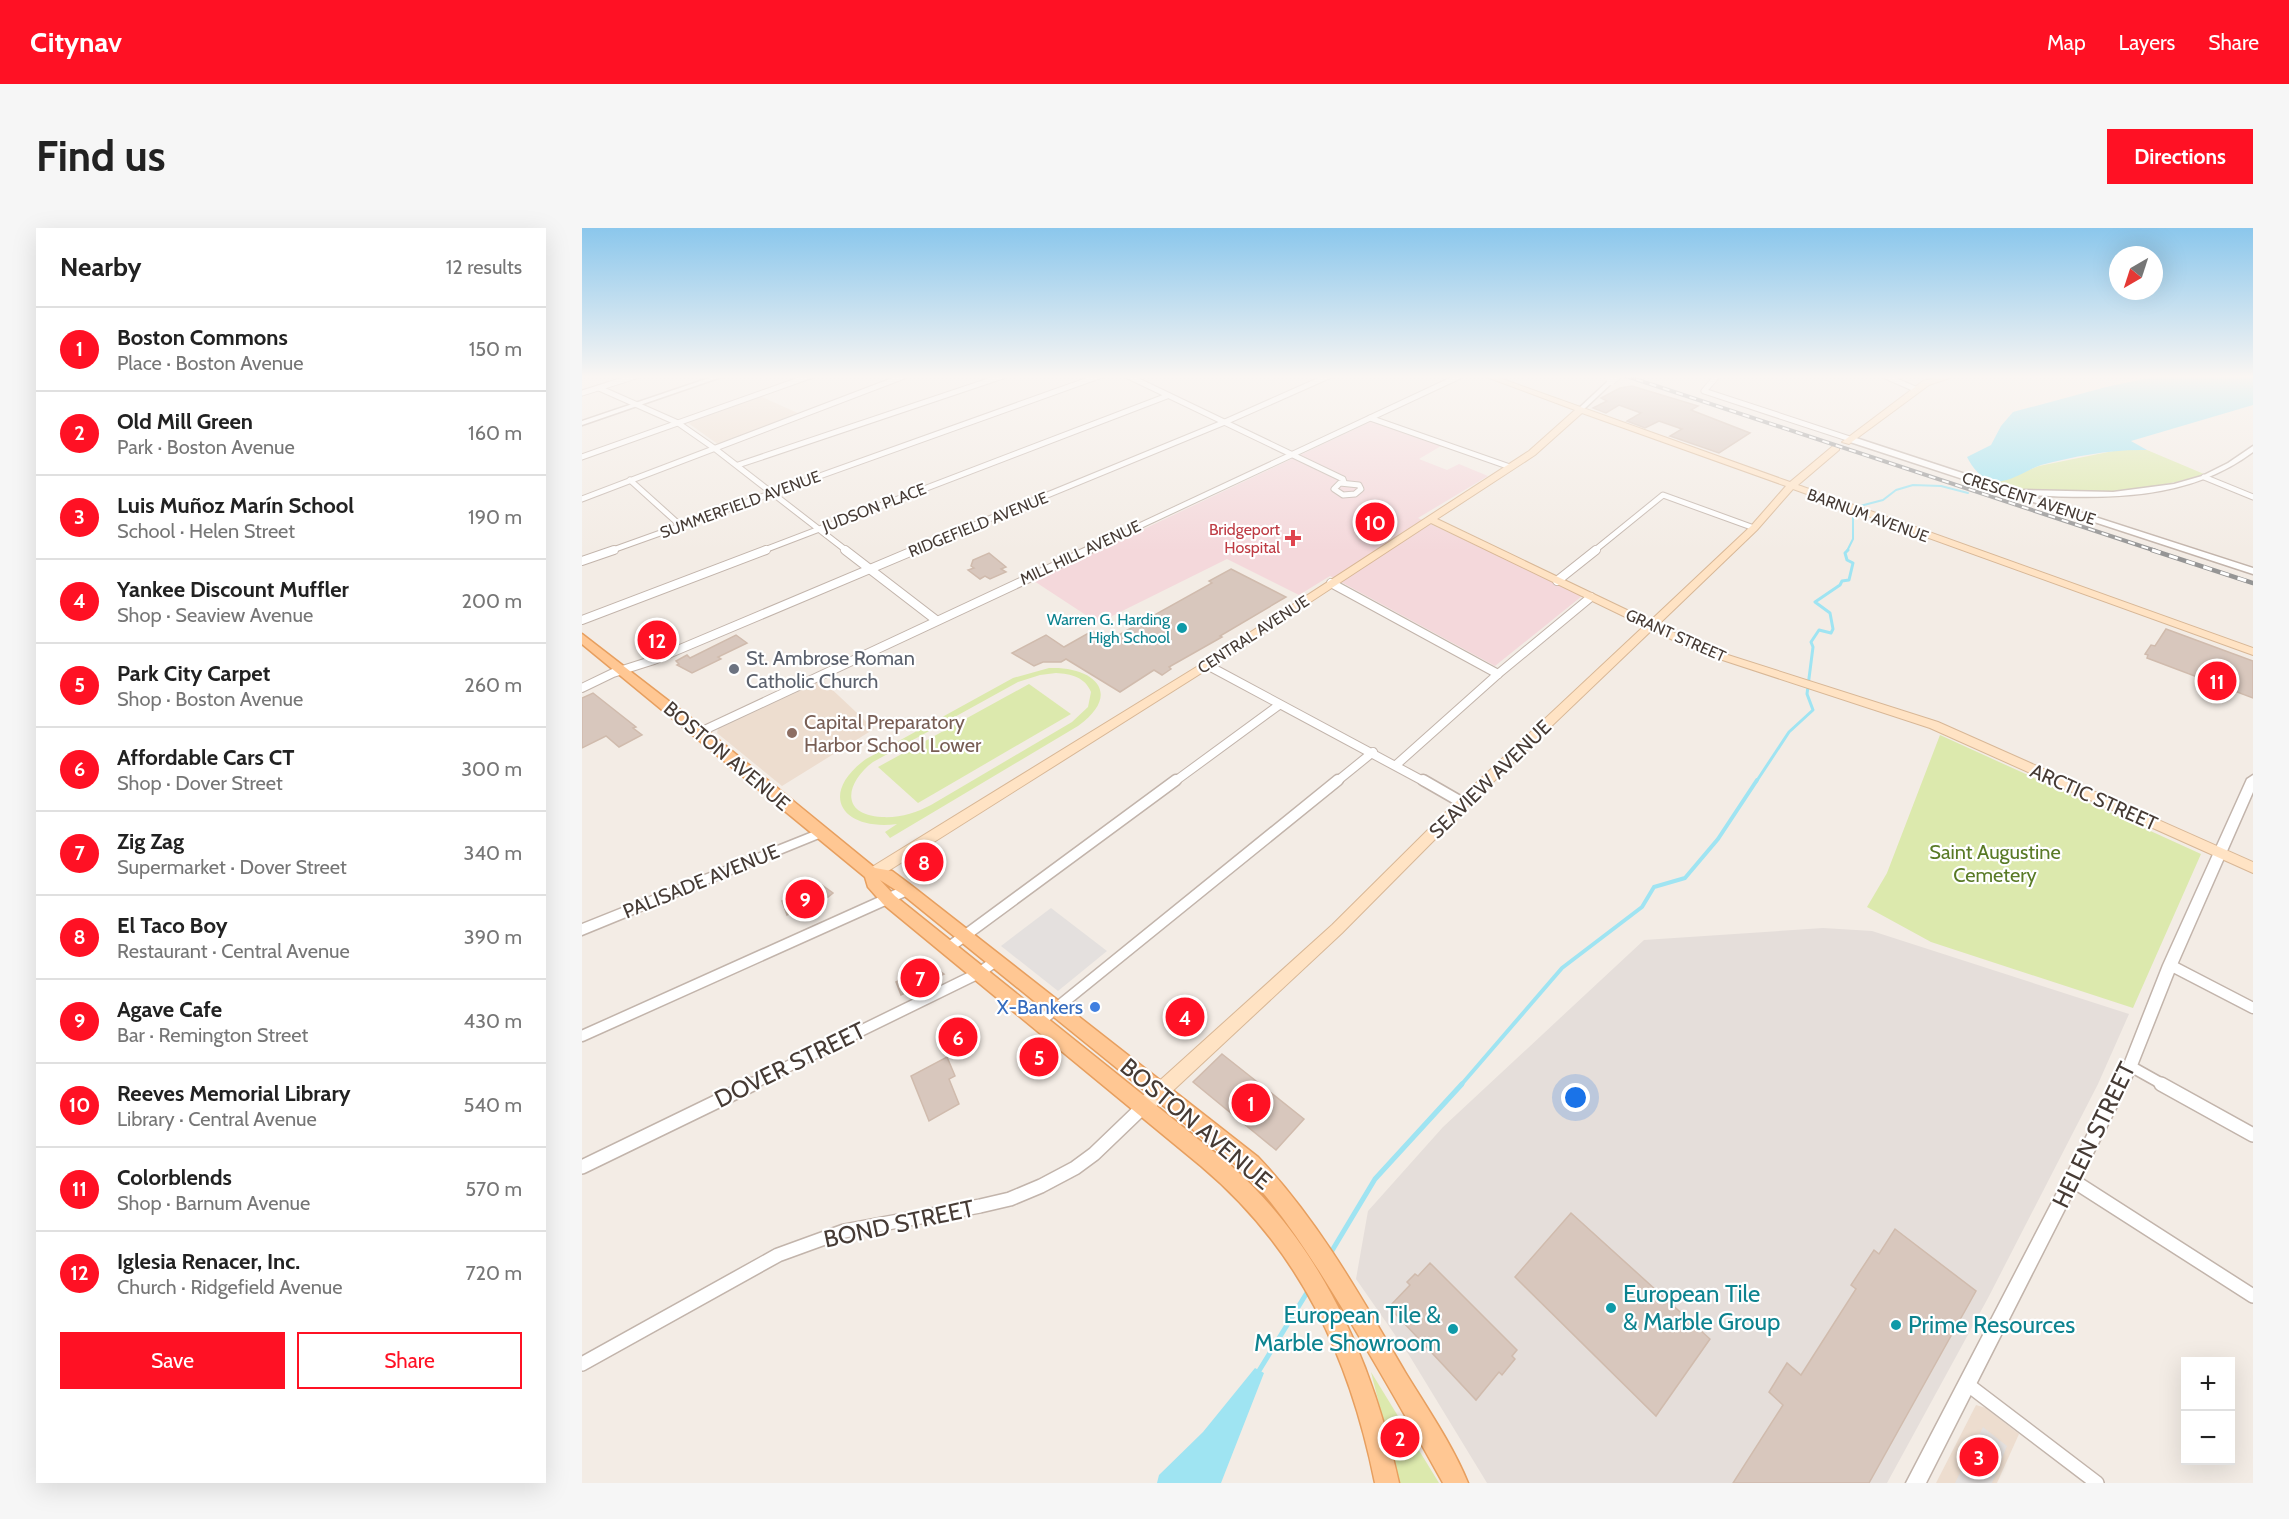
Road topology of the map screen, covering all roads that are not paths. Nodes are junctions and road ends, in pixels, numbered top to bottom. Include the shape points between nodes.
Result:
1 (648, 434) edge
2 (693, 434) edge
3 (752, 434) edge
4 (832, 434) edge
5 (938, 434) edge
6 (1068, 434) edge
7 (1197, 434) edge
8 (1250, 434) edge
9 (1337, 434) edge
10 (1414, 434) edge
11 (1554, 434) edge
12 (1645, 434) edge
13 (1827, 434) edge
14 (1858, 434) edge
15 (1848, 441) junction
16 (714, 448) junction
17 (1836, 448) dead end
18 (2251, 452) edge
19 (1293, 454) junction
20 (582, 457) edge
21 (738, 465) junction
22 (1510, 467) junction
23 (2204, 477) junction
24 (630, 480) junction
25 (1344, 482) dead end
26 (1791, 486) junction
27 (2227, 487) junction
28 (2004, 490) junction
29 (772, 493) junction
30 (2253, 496) edge
31 (582, 498) edge
32 (2253, 501) edge
33 (1429, 519) junction
34 (681, 526) junction
35 (1754, 528) junction
36 (818, 529) junction
37 (582, 561) edge
38 (870, 568) junction
39 (2253, 571) edge
40 (1557, 581) junction
41 (1331, 583) junction
42 (1591, 597) junction
43 (582, 620) edge
44 (936, 620) junction
45 (1651, 625) junction
46 (582, 638) edge
47 (2253, 652) edge
48 (1207, 665) junction
49 (623, 670) junction
50 (1498, 674) junction
51 (582, 688) edge
52 (1279, 705) junction
53 (1934, 725) joint
54 (700, 732) junction
55 (1373, 752) junction
56 (1396, 765) junction
57 (2253, 779) edge
58 (1463, 804) junction
59 (820, 833) junction
60 (2221, 854) junction
61 (2253, 868) edge
62 (872, 874) junction
63 (907, 890) junction
64 (889, 900) junction
65 (582, 930) edge
66 (966, 935) junction
67 (948, 948) junction
68 (997, 960) junction
69 (2170, 965) junction
70 (979, 973) junction
71 (1057, 1008) junction
72 (2253, 1008) edge
73 (1038, 1023) junction
74 (582, 1036) edge
75 (1103, 1045) junction
76 (1086, 1060) junction
77 (2130, 1066) junction
78 (1160, 1090) junction
79 (1143, 1107) junction
80 (2253, 1136) edge
81 (582, 1167) edge
82 (2072, 1180) junction
83 (2253, 1296) edge
84 (582, 1364) edge
85 (1967, 1384) junction
86 (1387, 1483) edge
87 (1456, 1483) edge
88 (1916, 1483) edge
89 (2097, 1483) edge

1 - 20 street
2 - 16 street
3 - 16 street
4 - 21 street
5 - 29 street, SUMMERFIELD AVENUE
6 - 36 street, JUDSON PLACE
7 - 38 street, RIDGEFIELD AVENUE
8 - 19 street
9 - 19 street, MILL HILL AVENUE
10 - 22 street
11 - 22 main road, CENTRAL AVENUE
12 - 26 main road, BARNUM AVENUE
13 - 15 street, CRESCENT AVENUE
14 - 15 main road
15 - 28 street, CRESCENT AVENUE
16 - 21 street
16 - 24 street
17 - 26 main road, SEAVIEW AVENUE
18 - 23 street
19 - 25 street
19 - 44 street, MILL HILL AVENUE
21 - 29 street
22 - 33 main road, CENTRAL AVENUE
23 - 27 street
23 - 28 street via 2126,493
24 - 31 street
24 - 34 street
26 - 35 main road, SEAVIEW AVENUE
26 - 47 main road, BARNUM AVENUE
27 - 30 street
27 - 32 street
28 - 39 street, CRESCENT AVENUE
29 - 34 street, SUMMERFIELD AVENUE
29 - 36 street
33 - 40 main road, GRANT STREET
33 - 41 main road, CENTRAL AVENUE
34 - 37 street, SUMMERFIELD AVENUE
35 - 40 street via 1663,495
35 - 45 main road, SEAVIEW AVENUE
36 - 38 street
36 - 43 street, JUDSON PLACE
38 - 44 street
38 - 49 street, RIDGEFIELD AVENUE
40 - 42 main road, GRANT STREET
41 - 48 main road, CENTRAL AVENUE
41 - 50 street
42 - 45 main road, GRANT STREET
42 - 50 street
44 - 54 street, MILL HILL AVENUE
45 - 53 main road, GRANT STREET via 1702,650
45 - 58 main road, SEAVIEW AVENUE
46 - 49 main road, BOSTON AVENUE
48 - 52 street
48 - 62 main road, CENTRAL AVENUE
49 - 51 street, RIDGEFIELD AVENUE
49 - 54 main road, BOSTON AVENUE
50 - 56 street
52 - 55 street
52 - 66 street
53 - 60 main road, ARCTIC STREET
54 - 59 main road, BOSTON AVENUE
55 - 56 street
55 - 71 street
56 - 58 street
57 - 60 street, HELEN STREET
58 - 78 main road, SEAVIEW AVENUE via 1337,929
59 - 62 main road, BOSTON AVENUE
59 - 65 street, PALISADE AVENUE
60 - 61 main road, ARCTIC STREET
60 - 69 street, HELEN STREET
62 - 63 main road, BOSTON AVENUE via 887,875
62 - 64 main road, BOSTON AVENUE via 873,883
63 - 64 street
63 - 66 main road, BOSTON AVENUE
64 - 67 main road, BOSTON AVENUE
64 - 74 street
66 - 67 street
66 - 68 main road, BOSTON AVENUE
67 - 70 main road, BOSTON AVENUE
68 - 70 street, DOVER STREET
68 - 71 main road, BOSTON AVENUE
69 - 72 street
69 - 77 street, HELEN STREET
70 - 73 main road, BOSTON AVENUE
70 - 81 street, DOVER STREET
71 - 73 street
71 - 75 main road, BOSTON AVENUE
73 - 76 main road, BOSTON AVENUE
75 - 76 main road
75 - 78 main road, BOSTON AVENUE
76 - 79 main road, BOSTON AVENUE
77 - 80 street
77 - 82 street, HELEN STREET
78 - 79 main road, SEAVIEW AVENUE
78 - 87 main road, BOSTON AVENUE via 1251,1164 1302,1224
79 - 84 street, BOND STREET via 1094,1154 1041,1186 980,1206 844,1231 778,1255
79 - 86 main road, BOSTON AVENUE via 1243,1190 1289,1244 1343,1342 1365,1398
82 - 83 street
82 - 85 street, HELEN STREET
85 - 88 street, HELEN STREET
85 - 89 street

